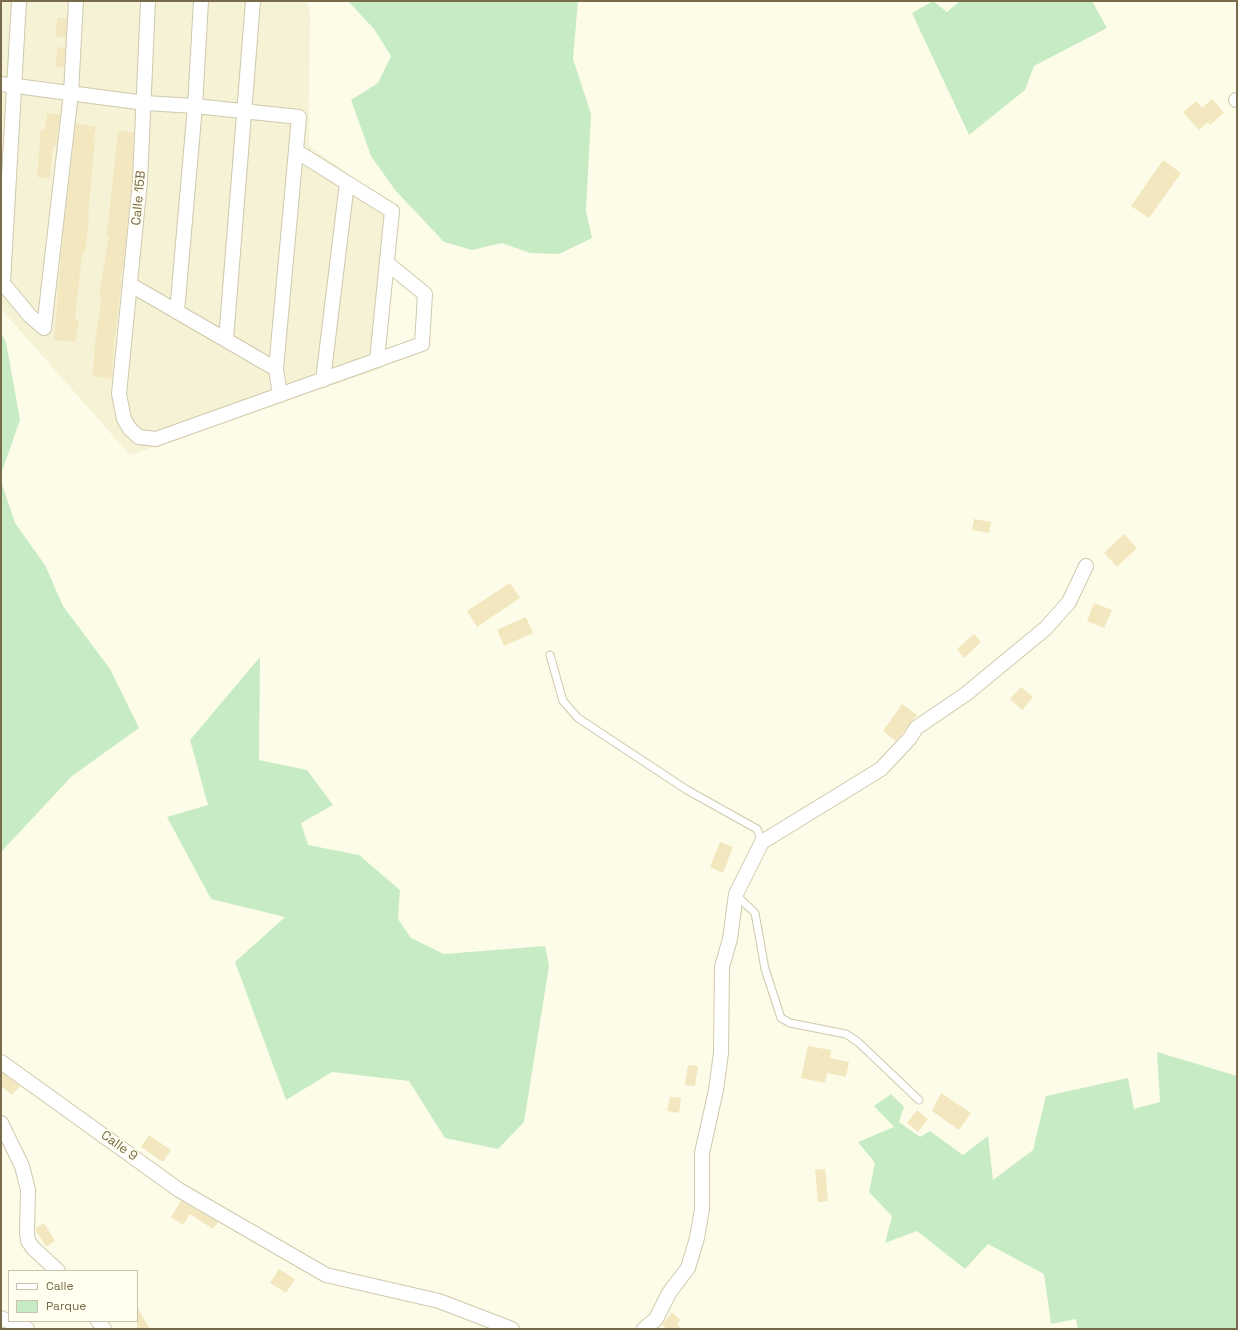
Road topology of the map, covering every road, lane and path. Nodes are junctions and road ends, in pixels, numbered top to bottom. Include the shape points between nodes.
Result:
1 (19, 1) edge
2 (76, 1) edge
3 (148, 1) edge
4 (201, 1) edge
5 (253, 1) edge
6 (7, 85) edge
7 (71, 93) junction
8 (145, 104) junction
9 (196, 106) junction
10 (245, 111) junction
11 (296, 151) junction
12 (347, 183) junction
13 (387, 264) junction
14 (2, 281) edge
15 (131, 285) junction
16 (177, 312) junction
17 (226, 340) junction
18 (378, 360) junction
19 (276, 369) junction
20 (323, 380) junction
21 (280, 395) junction
22 (1086, 566) dead end
23 (550, 655) dead end
24 (762, 842) junction
25 (736, 894) junction
26 (1, 1062) edge
27 (919, 1100) dead end
28 (1, 1124) edge
29 (57, 1270) edge
30 (10, 1322) edge
31 (27, 1329) edge
32 (512, 1329) edge
33 (644, 1329) edge

1 - 6 street
2 - 7 street
3 - 8 street, Calle 15B
4 - 9 street
5 - 10 street
6 - 7 street
6 - 14 street
7 - 8 street
7 - 14 street via 44,328 30,316
8 - 9 street
8 - 15 street, Calle 15B
9 - 10 street
9 - 16 street
10 - 11 street via 299,117
10 - 17 street
11 - 12 street
11 - 19 street
12 - 13 street via 392,211
12 - 20 street
13 - 18 street
13 - 18 street, Calle 15B via 425,294 422,344
15 - 16 street
15 - 21 street, Calle 15B via 119,394 124,418 130,429 139,437 156,439
16 - 17 street
17 - 19 street
18 - 20 street, Calle 15B
19 - 21 street
20 - 21 street, Calle 15B
22 - 24 street via 1069,602 1046,628 966,694 916,728 881,769
23 - 24 lane via 562,701 578,718 687,790 757,829
24 - 25 street
25 - 27 lane via 755,914 764,969 781,1018 790,1023 846,1034 858,1042
25 - 33 street via 730,939 722,967 721,1053 702,1153 702,1210 697,1238 688,1268 669,1293 656,1319
26 - 32 street, Calle 9 via 180,1190 326,1275 439,1301
28 - 29 street via 22,1166 28,1190 28,1241
30 - 31 street

